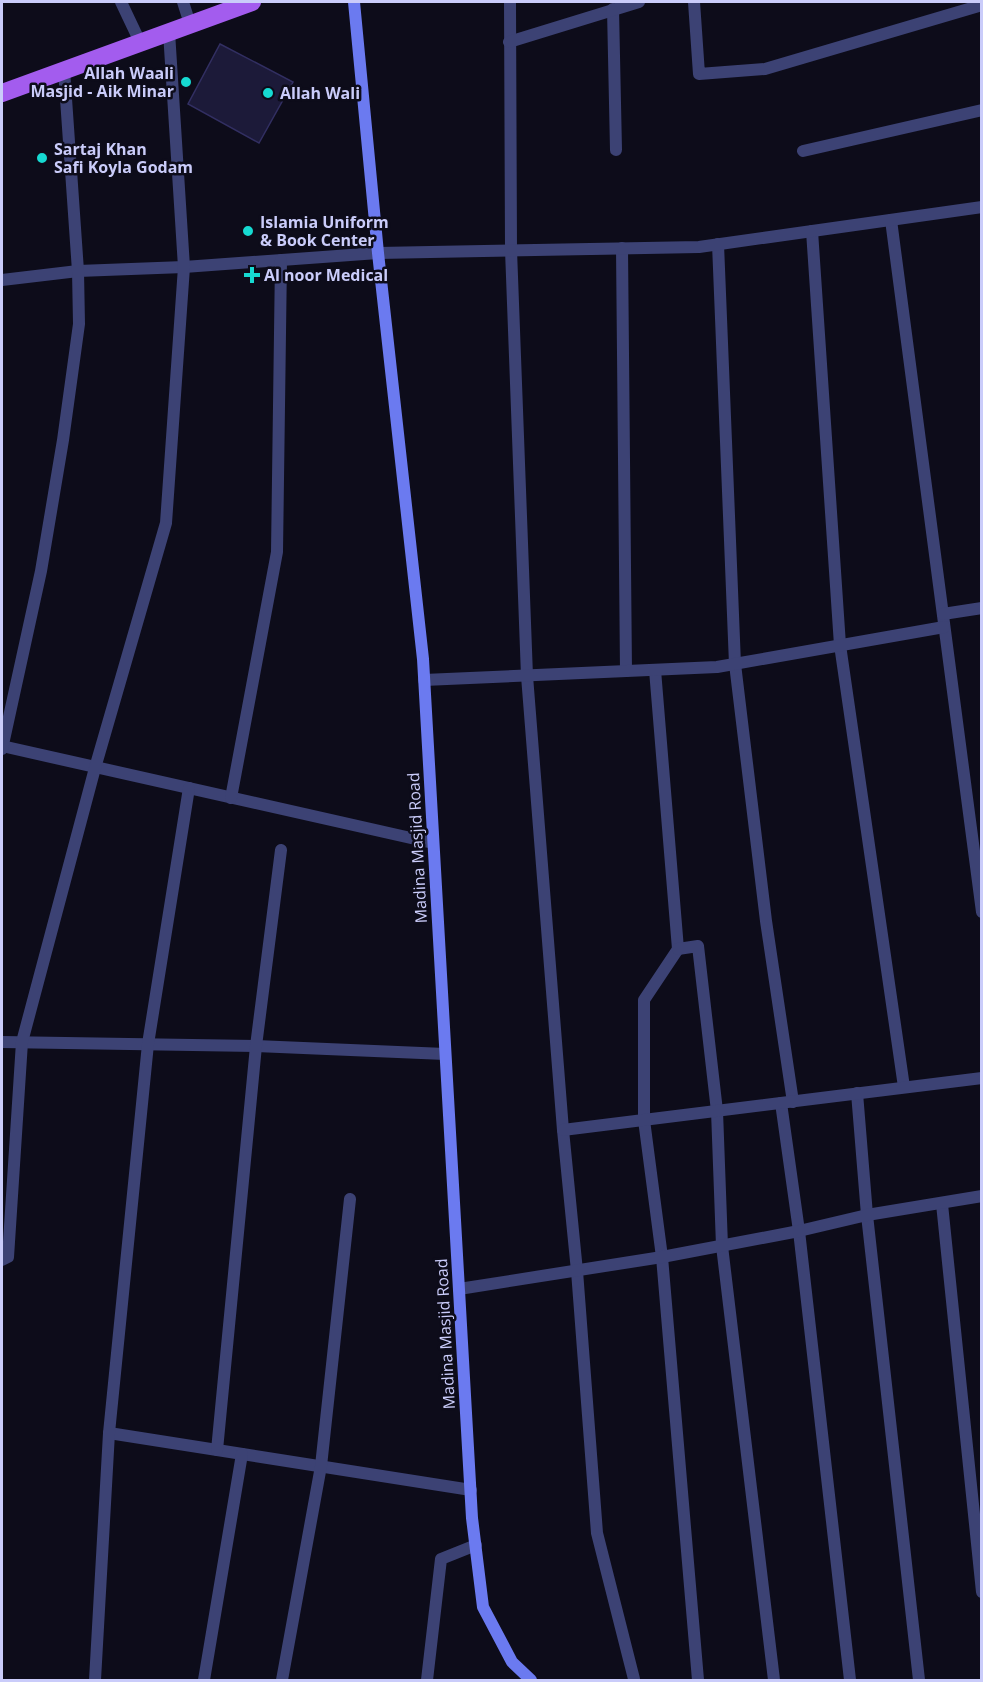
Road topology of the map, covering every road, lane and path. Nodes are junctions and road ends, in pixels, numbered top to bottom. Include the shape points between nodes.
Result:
1 (121, 2) edge
2 (183, 2) edge
3 (252, 2) edge
4 (354, 2) edge
5 (510, 2) edge
6 (639, 2) edge
7 (694, 2) edge
8 (981, 6) edge
9 (613, 9) junction
10 (190, 24) junction
11 (169, 32) junction
12 (141, 42) junction
13 (509, 42) junction
14 (64, 70) junction
15 (2, 93) edge
16 (981, 110) edge
17 (616, 150) dead end
18 (802, 151) dead end
19 (981, 207) edge
20 (891, 220) junction
21 (812, 231) junction
22 (718, 244) junction
23 (622, 248) junction
24 (511, 250) junction
25 (378, 253) junction
26 (281, 260) junction
27 (184, 267) junction
28 (78, 271) junction
29 (2, 280) edge
30 (981, 608) edge
31 (944, 621) junction
32 (840, 645) junction
33 (735, 664) junction
34 (655, 670) junction
35 (626, 671) junction
36 (527, 676) junction
37 (424, 680) junction
38 (2, 747) edge
39 (95, 768) junction
40 (189, 788) junction
41 (231, 798) junction
42 (433, 843) junction
43 (281, 850) dead end
44 (981, 912) edge
45 (678, 949) junction
46 (2, 1042) edge
47 (22, 1042) junction
48 (148, 1044) junction
49 (256, 1046) junction
50 (445, 1054) junction
51 (981, 1078) edge
52 (904, 1087) junction
53 (857, 1093) junction
54 (787, 1102) junction
55 (717, 1111) junction
56 (644, 1120) junction
57 (563, 1130) junction
58 (981, 1196) edge
59 (350, 1200) dead end
60 (942, 1204) junction
61 (867, 1215) junction
62 (799, 1231) junction
63 (722, 1246) junction
64 (662, 1257) junction
65 (2, 1260) edge
66 (577, 1271) junction
67 (459, 1289) junction
68 (109, 1433) junction
69 (217, 1450) junction
70 (242, 1454) junction
71 (321, 1466) junction
72 (471, 1490) junction
73 (476, 1545) junction
74 (981, 1592) edge
75 (634, 1679) dead end
76 (95, 1680) edge
77 (204, 1680) edge
78 (282, 1680) edge
79 (427, 1680) edge
80 (531, 1680) edge
81 (698, 1680) edge
82 (774, 1680) edge
83 (850, 1680) edge
84 (919, 1680) edge

1 - 12 street
2 - 10 street
3 - 10 main road
4 - 25 street, Madina Masjid Road
5 - 13 street
6 - 9 street
7 - 8 street via 699,74 765,69
9 - 13 street
9 - 17 street
10 - 11 main road
11 - 12 main road
11 - 27 street
12 - 14 main road
13 - 24 street
14 - 15 main road
14 - 28 street
16 - 18 street
19 - 20 street
20 - 21 street
20 - 31 street
21 - 22 street
21 - 32 street
22 - 23 street
22 - 33 street
23 - 24 street
23 - 35 street
24 - 25 street
24 - 36 street
25 - 26 street
25 - 37 street, Madina Masjid Road
26 - 27 street
26 - 41 street via 277,552
27 - 28 street
27 - 39 street via 166,523
28 - 29 street
28 - 38 street via 79,324 63,440 41,571
30 - 31 street
31 - 32 street
31 - 44 street
32 - 33 street
32 - 52 street
33 - 34 street
33 - 54 street
34 - 35 street
34 - 45 street
35 - 36 street
36 - 37 street
36 - 57 street
37 - 42 street, Madina Masjid Road
38 - 39 street
39 - 40 street
39 - 47 street
40 - 41 street
40 - 48 street
41 - 42 street
42 - 50 street, Madina Masjid Road
43 - 49 street
45 - 55 street via 698,946
45 - 56 street via 644,1000
46 - 47 street
47 - 48 street
47 - 65 street via 8,1257
48 - 49 street
48 - 68 street
49 - 50 street
49 - 69 street
50 - 67 street, Madina Masjid Road
51 - 52 street
52 - 53 street
53 - 54 street
53 - 61 street
54 - 55 street
54 - 62 street
55 - 56 street
55 - 63 street
56 - 57 street
56 - 64 street
57 - 66 street
58 - 60 street
59 - 71 street
60 - 61 street
60 - 74 street
61 - 62 street
61 - 84 street
62 - 63 street
62 - 83 street
63 - 64 street
63 - 82 street
64 - 66 street
64 - 81 street
66 - 67 street
66 - 75 street via 597,1533
67 - 72 street, Madina Masjid Road
68 - 69 street
68 - 76 street
69 - 70 street
70 - 71 street
70 - 77 street
71 - 72 street
71 - 78 street
72 - 73 street, Madina Masjid Road
73 - 79 street via 441,1559
73 - 80 street, Madina Masjid Road via 483,1607 512,1662

